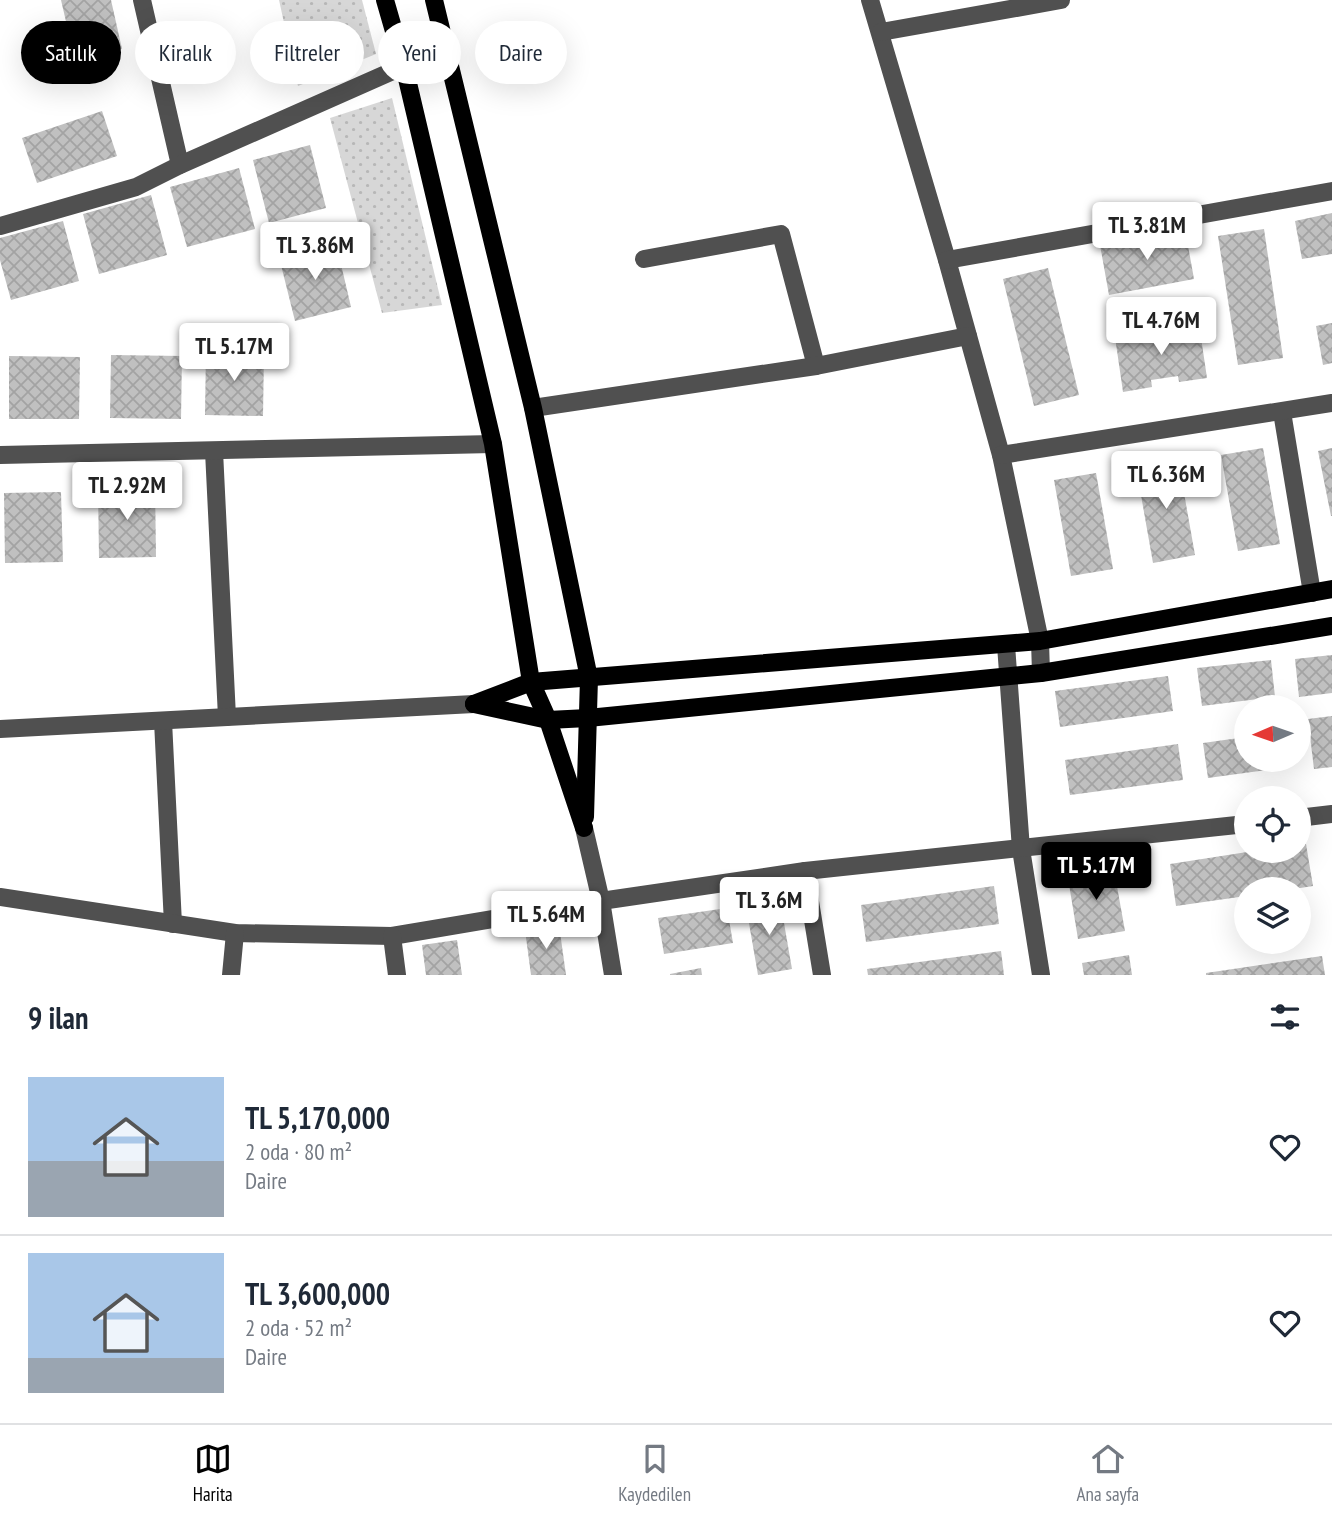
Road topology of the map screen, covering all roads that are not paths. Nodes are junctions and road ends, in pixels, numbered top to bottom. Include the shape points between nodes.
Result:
1 (142, 0) edge
2 (385, 0) edge
3 (434, 0) edge
4 (870, 0) edge
5 (1061, 0) edge
6 (391, 21) edge
7 (881, 32) junction
8 (378, 77) edge
9 (408, 84) edge
10 (180, 165) junction
11 (1332, 191) edge
12 (0, 226) edge
13 (645, 258) dead end
14 (947, 260) junction
15 (968, 337) junction
16 (816, 366) junction
17 (1332, 403) edge
18 (533, 408) junction
19 (1282, 412) junction
20 (493, 444) junction
21 (214, 451) junction
22 (0, 455) edge
23 (1001, 455) junction
24 (1332, 589) edge
25 (1312, 593) junction
26 (1332, 626) edge
27 (1040, 641) junction
28 (1006, 645) junction
29 (1041, 673) junction
30 (1007, 677) junction
31 (589, 678) junction
32 (531, 682) junction
33 (474, 704) junction
34 (228, 717) junction
35 (588, 718) junction
36 (548, 720) junction
37 (163, 721) junction
38 (0, 729) edge
39 (1332, 814) edge
40 (1311, 816) edge
41 (1234, 825) edge
42 (584, 828) junction
43 (1021, 849) junction
44 (806, 870) junction
45 (0, 897) edge
46 (601, 901) junction
47 (173, 924) junction
48 (235, 933) junction
49 (392, 936) junction
50 (231, 975) edge
51 (397, 975) edge
52 (613, 975) edge
53 (822, 975) edge
54 (1041, 975) edge

1 - 10 street
2 - 6 main road
3 - 18 main road
4 - 7 street
5 - 7 street
7 - 14 street
8 - 10 street
9 - 20 main road
10 - 12 street via 136,187
11 - 14 street
13 - 16 street via 781,234
14 - 15 street
15 - 16 street
15 - 23 street
16 - 18 street
17 - 19 street
18 - 31 main road
19 - 23 street
19 - 25 street
20 - 21 street
20 - 32 main road
21 - 22 street
21 - 34 street
23 - 27 street
24 - 25 main road
25 - 27 main road
26 - 29 main road
27 - 28 main road
27 - 29 street
28 - 30 street
28 - 31 main road
29 - 30 main road
30 - 35 main road
30 - 43 street
31 - 32 main road
31 - 35 main road
32 - 33 main road
32 - 36 main road
33 - 34 street
33 - 36 main road
34 - 37 street
35 - 36 main road
35 - 42 main road
36 - 42 main road
37 - 38 street
37 - 47 street
39 - 40 street
41 - 43 street
42 - 46 street
43 - 44 street
43 - 54 street
44 - 46 street
44 - 53 street
45 - 47 street
46 - 49 street
46 - 52 street
47 - 48 street
48 - 49 street
48 - 50 street
49 - 51 street

